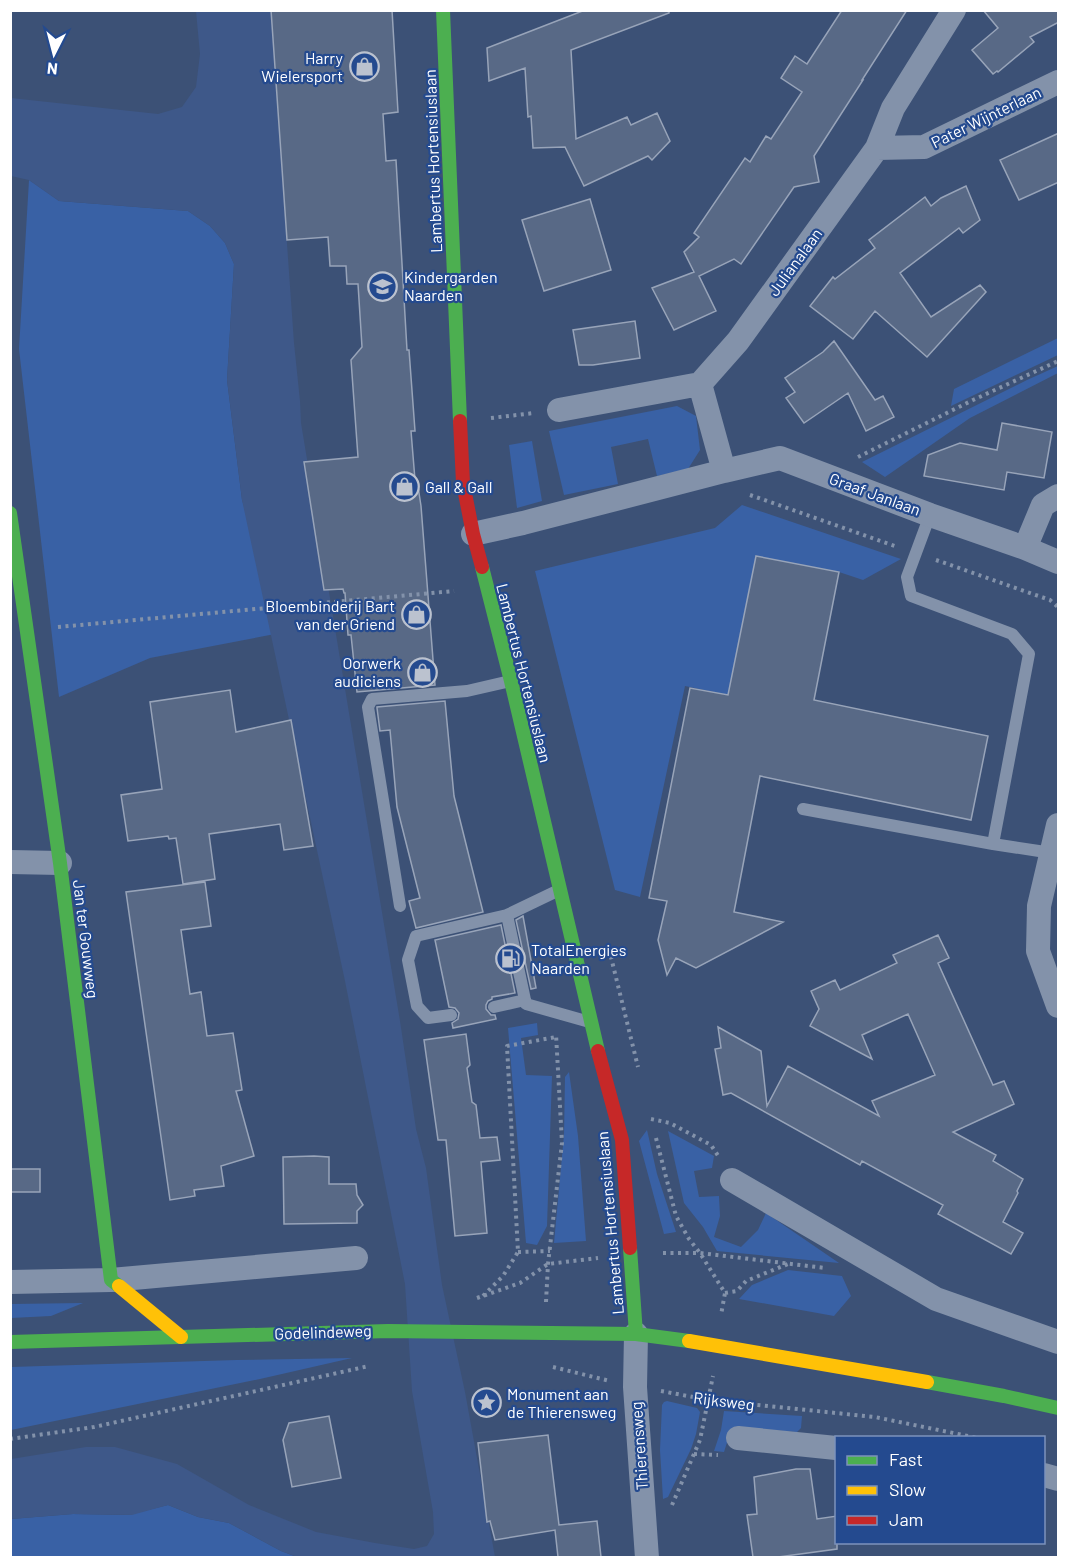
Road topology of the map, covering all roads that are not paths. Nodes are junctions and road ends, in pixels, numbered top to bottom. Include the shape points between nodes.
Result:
1 (443, 10) edge
2 (954, 10) edge
3 (1059, 82) edge
4 (877, 148) junction
5 (700, 384) junction
6 (559, 410) road end
7 (723, 471) junction
8 (1059, 496) edge
9 (10, 513) edge
10 (930, 514) junction
11 (473, 534) junction
12 (1025, 548) junction
13 (1059, 562) edge
14 (511, 681) junction
15 (803, 809) dead end
16 (1059, 825) edge
17 (993, 844) junction
18 (1052, 854) junction
19 (10, 862) edge
20 (60, 863) junction
21 (559, 890) junction
22 (400, 906) dead end
23 (507, 915) junction
24 (525, 1000) junction
25 (1059, 1006) edge
26 (494, 1007) dead end
27 (451, 1015) dead end
28 (590, 1023) junction
29 (732, 1180) road end
30 (356, 1258) dead end
31 (111, 1280) junction
32 (10, 1282) edge
33 (636, 1334) junction
34 (181, 1337) junction
35 (10, 1342) edge
36 (1059, 1342) edge
37 (1059, 1408) edge
38 (738, 1438) dead end
39 (835, 1448) edge
40 (647, 1557) edge

1 - 11 street, Lambertus Hortensiuslaan via 463,483
2 - 4 street, Julianalaan via 893,108
3 - 4 street, Pater Wijnterlaan via 924,147
4 - 5 street, Julianalaan via 738,341
5 - 6 street
5 - 7 street
7 - 10 street, Graaf Janlaan via 780,458
7 - 11 street, Graaf Janlaan
8 - 12 street via 1043,505
9 - 20 street, Jan ter Gouwweg
10 - 12 street, Graaf Janlaan
10 - 17 lane via 907,577 911,596 1012,634 1029,654
11 - 14 street, Lambertus Hortensiuslaan
12 - 13 street, Graaf Janlaan
14 - 21 street, Lambertus Hortensiuslaan
14 - 22 lane via 467,691 372,699 368,707
15 - 17 lane
16 - 18 street
17 - 18 lane
18 - 25 street via 1039,906 1038,951
19 - 20 street
20 - 31 street, Jan ter Gouwweg
21 - 23 lane
21 - 28 street, Lambertus Hortensiuslaan
23 - 24 lane
23 - 27 lane via 416,936 408,960 417,1006 428,1018
24 - 26 lane
24 - 28 lane via 526,1004
28 - 33 street, Lambertus Hortensiuslaan via 622,1140
29 - 36 street via 936,1299
30 - 31 street
31 - 32 street
31 - 34 street
33 - 34 street, Godelindeweg via 388,1330
33 - 37 street
33 - 40 street, Thierensweg via 635,1387
34 - 35 street, Godelindeweg
38 - 39 street

